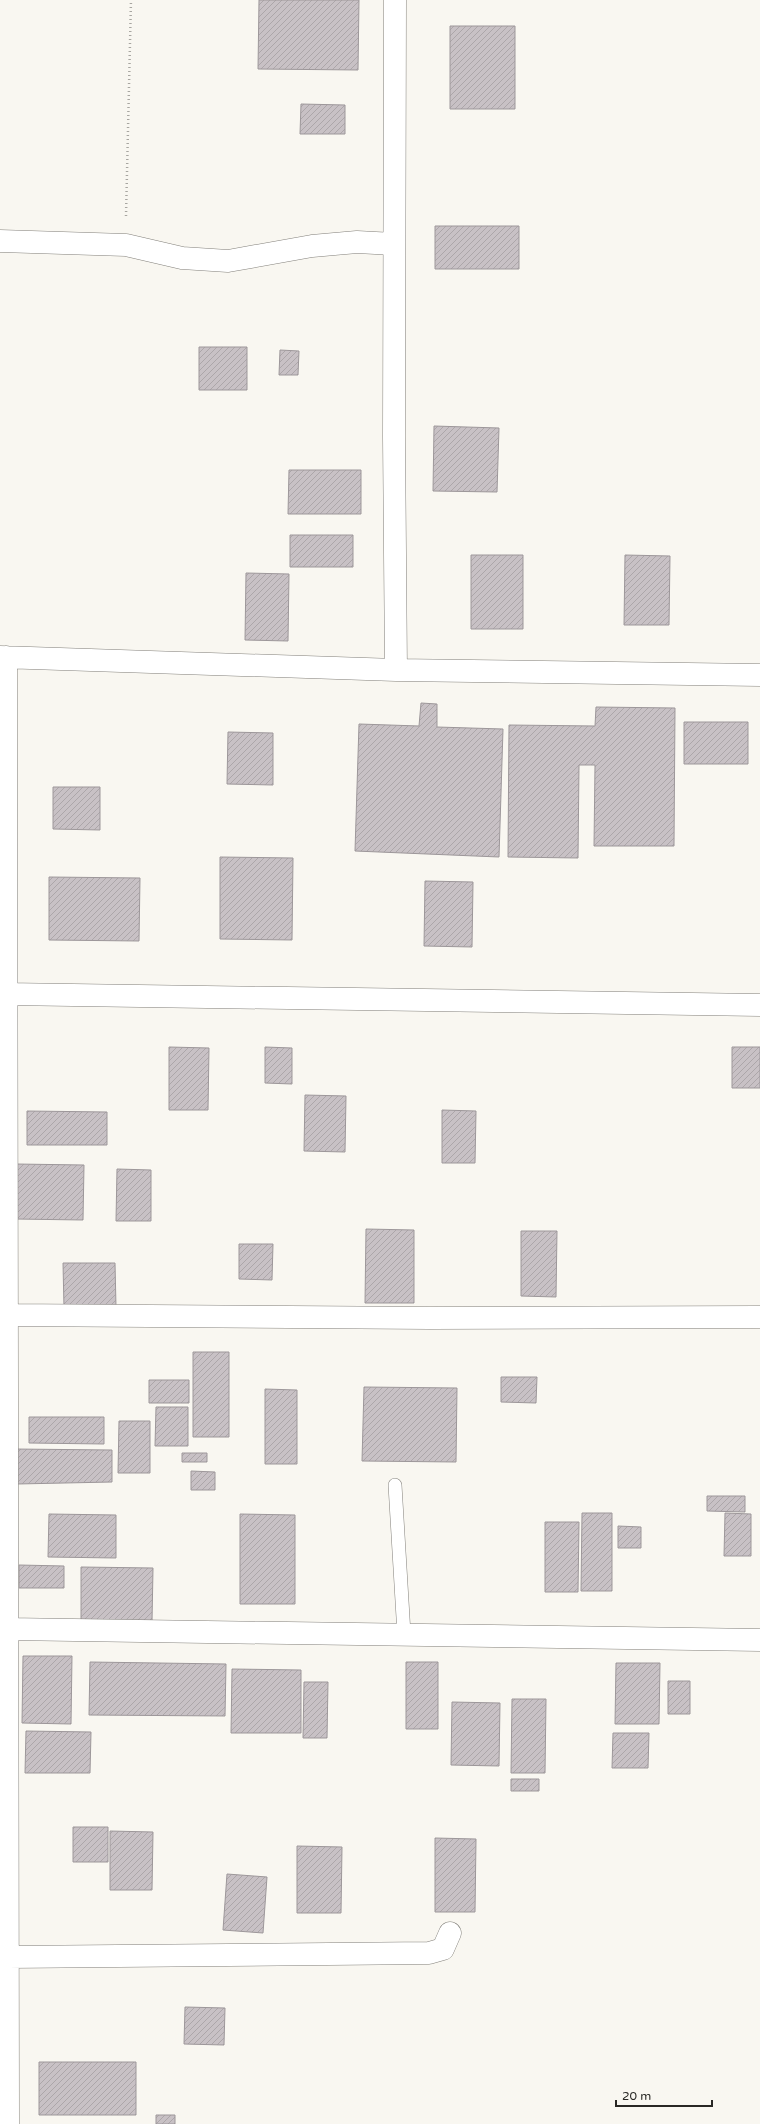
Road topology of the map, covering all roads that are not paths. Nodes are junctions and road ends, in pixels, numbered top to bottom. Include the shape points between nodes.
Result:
1 (395, 0) edge
2 (0, 241) edge
3 (394, 244) junction
4 (3, 657) edge
5 (396, 670) junction
6 (760, 675) edge
7 (6, 994) junction
8 (760, 1005) edge
9 (7, 1315) junction
10 (760, 1317) edge
11 (396, 1485) dead end
12 (4, 1509) edge
13 (8, 1629) junction
14 (404, 1634) junction
15 (760, 1640) edge
16 (450, 1933) dead end
17 (8, 1957) junction
18 (8, 2124) edge

1 - 3 street
2 - 3 street via 126,245 182,258 228,261 312,246 357,242
3 - 5 street
4 - 5 street
4 - 7 street
5 - 6 street
7 - 8 street
7 - 9 street
9 - 10 street
9 - 12 street
11 - 14 lane
12 - 13 street
13 - 14 street
13 - 17 street
14 - 15 street
16 - 17 street via 444,1949 428,1953
17 - 18 street

